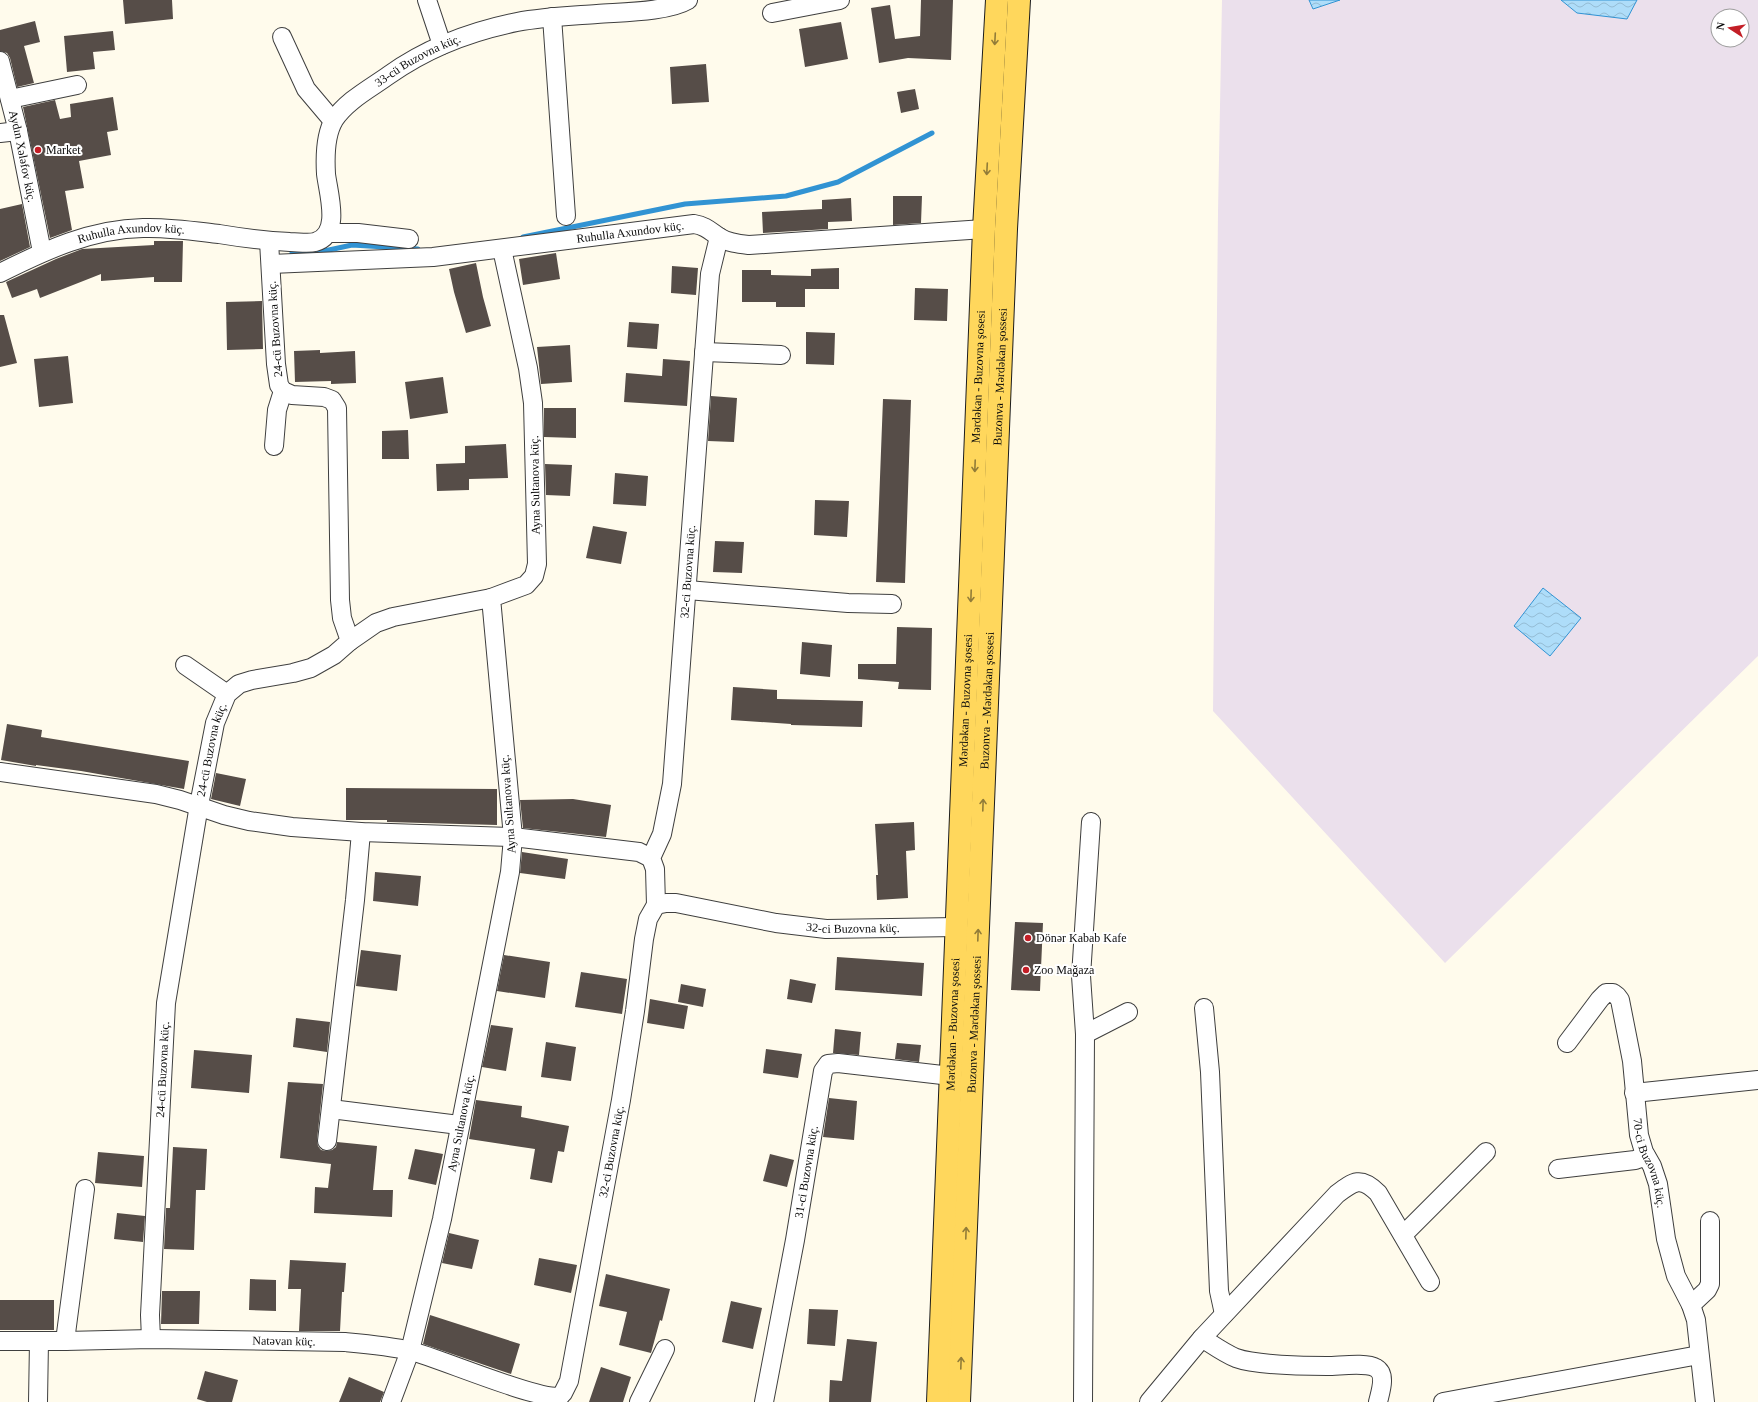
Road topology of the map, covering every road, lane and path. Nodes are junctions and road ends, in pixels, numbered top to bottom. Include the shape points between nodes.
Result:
1 (427, 0) edge
2 (688, 0) edge
3 (840, 0) edge
4 (997, 0) edge
5 (1018, 0) edge
6 (588, 7) edge
7 (772, 13) dead end
8 (552, 17) junction
9 (282, 37) dead end
10 (442, 45) junction
11 (0, 61) edge
12 (77, 85) dead end
13 (10, 99) junction
14 (333, 121) junction
15 (18, 131) junction
16 (0, 133) edge
17 (566, 216) dead end
18 (984, 229) junction
19 (328, 233) junction
20 (719, 237) junction
21 (409, 239) dead end
22 (269, 241) junction
23 (502, 249) junction
24 (42, 252) junction
25 (271, 264) junction
26 (0, 273) edge
27 (704, 352) junction
28 (781, 355) dead end
29 (284, 391) junction
30 (274, 446) dead end
31 (687, 590) junction
32 (491, 598) junction
33 (892, 604) dead end
34 (350, 641) junction
35 (185, 665) dead end
36 (227, 694) junction
37 (0, 772) edge
38 (198, 805) junction
39 (1091, 822) dead end
40 (361, 832) junction
41 (513, 837) junction
42 (651, 858) junction
43 (656, 905) junction
44 (957, 927) junction
45 (1204, 1008) dead end
46 (1128, 1012) dead end
47 (1085, 1034) junction
48 (1567, 1044) dead end
49 (951, 1076) junction
50 (1758, 1080) edge
51 (1634, 1093) junction
52 (331, 1109) junction
53 (459, 1125) junction
54 (327, 1141) dead end
55 (1486, 1152) dead end
56 (1646, 1156) junction
57 (1558, 1169) dead end
58 (85, 1189) dead end
59 (1710, 1221) dead end
60 (1403, 1234) junction
61 (1430, 1282) dead end
62 (1691, 1305) junction
63 (1224, 1314) junction
64 (150, 1338) junction
65 (1202, 1338) junction
66 (0, 1340) edge
67 (38, 1341) junction
68 (65, 1341) junction
69 (665, 1349) dead end
70 (410, 1351) junction
71 (1700, 1355) junction
72 (565, 1399) edge
73 (38, 1402) edge
74 (391, 1402) edge
75 (639, 1402) edge
76 (764, 1402) edge
77 (938, 1402) edge
78 (959, 1402) edge
79 (1083, 1402) edge
80 (1149, 1402) edge
81 (1378, 1402) edge
82 (1443, 1402) edge
83 (1705, 1402) edge

1 - 10 street
2 - 6 street, 33-cü Buzovna küç. via 668,7
3 - 7 street
4 -> 18 main road, Mərdəkan - Buzovna şosesi
78 -> 5 main road, Buzonva - Mərdəkan şossesi via 1006,229
6 - 8 street, 33-cü Buzovna küç.
8 - 10 street, 33-cü Buzovna küç. via 486,30
8 - 17 street
9 - 14 street via 306,89
10 - 14 street, 33-cü Buzovna küç. via 392,73 351,102
11 - 13 street, Aydın Xələfov küç.
12 - 13 street
13 - 15 street, Aydın Xələfov küç.
14 - 19 street, 33-cü Buzovna küç. via 327,146 326,174 332,216
15 - 16 street
15 - 24 street, Aydın Xələfov küç.
18 - 20 street, Ruhulla Axundov küç. via 750,245 733,243
18 -> 44 main road, Mərdəkan - Buzovna şosesi
19 - 21 street via 358,233
19 - 22 street via 322,240 314,242
20 - 23 street, Ruhulla Axundov küç. via 703,225 694,224
20 - 27 street, 32-ci Buzovna küç. via 710,274
22 - 24 street, Ruhulla Axundov küç. via 178,229 143,228 98,233 74,239
22 - 25 street, 24-cü Buzovna küç.
23 - 25 street, Ruhulla Axundov küç. via 433,257
23 - 32 street, Ayna Sultanova küç. via 528,368 533,403 537,564 534,576 526,585
24 - 26 street, Ruhulla Axundov küç.
25 - 29 street, 24-cü Buzovna küç. via 276,364 279,385
27 - 28 street
27 - 31 street, 32-ci Buzovna küç.
29 - 30 street via 277,410
29 - 34 street, 24-cü Buzovna küç. via 292,395 332,400 337,408 340,600 342,618
31 - 33 street via 848,603
31 - 42 street, 32-ci Buzovna küç. via 672,784 662,834
32 - 34 street via 393,617 376,623
32 - 41 street, Ayna Sultanova küç.
34 - 36 street, 24-cü Buzovna küç. via 334,655 311,668 239,684
35 - 36 street
36 - 38 street, 24-cü Buzovna küç. via 215,723
37 - 38 street via 156,794
38 - 40 street via 249,821
38 - 64 street, 24-cü Buzovna küç. via 166,1003
39 - 47 street via 1081,976
40 - 41 street
40 - 52 street
41 - 42 street via 640,852
41 - 53 street, Ayna Sultanova küç. via 510,872
42 - 43 street, 32-ci Buzovna küç. via 655,869
43 - 44 street, 32-ci Buzovna küç. via 676,903 776,923 826,929
43 - 72 street, 32-ci Buzovna küç. via 648,919 644,939 636,1011 621,1100 569,1381 564,1393
44 - 49 main road, Mərdəkan - Buzovna şosesi
45 - 63 street via 1210,1072 1219,1291
46 - 47 street
47 - 79 street
48 - 51 street, 70-ci Buzovna küç. via 1606,993 1617,996 1627,1032
49 - 76 street, 31-ci Buzovna küç. via 838,1063 828,1064 823,1071 795,1240
49 - 77 main road, Mərdəkan - Buzovna şosesi
50 - 51 street
51 - 56 street, 70-ci Buzovna küç. via 1639,1135
52 - 53 street
52 - 54 street
53 - 70 street, Ayna Sultanova küç. via 442,1219
55 - 60 street
56 - 57 street via 1635,1160
56 - 62 street, 70-ci Buzovna küç. via 1658,1184 1666,1239 1676,1276
58 - 68 street
59 - 62 street via 1710,1284
60 - 61 street
60 - 63 street via 1370,1184 1354,1182 1337,1194
62 - 71 street, 70-ci Buzovna küç. via 1696,1320
63 - 65 street
64 - 68 street, Natəvan küç.
64 - 70 street, Natəvan küç. via 345,1342
65 - 80 street
65 - 81 street via 1238,1359 1325,1366 1366,1365 1376,1368 1381,1372 1382,1382
66 - 67 street, Natəvan küç.
67 - 68 street, Natəvan küç.
67 - 73 street
69 - 75 street
70 - 72 street, Natəvan küç. via 534,1393
70 - 74 street, Ayna Sultanova küç.
71 - 82 street
71 - 83 street, 70-ci Buzovna küç.

